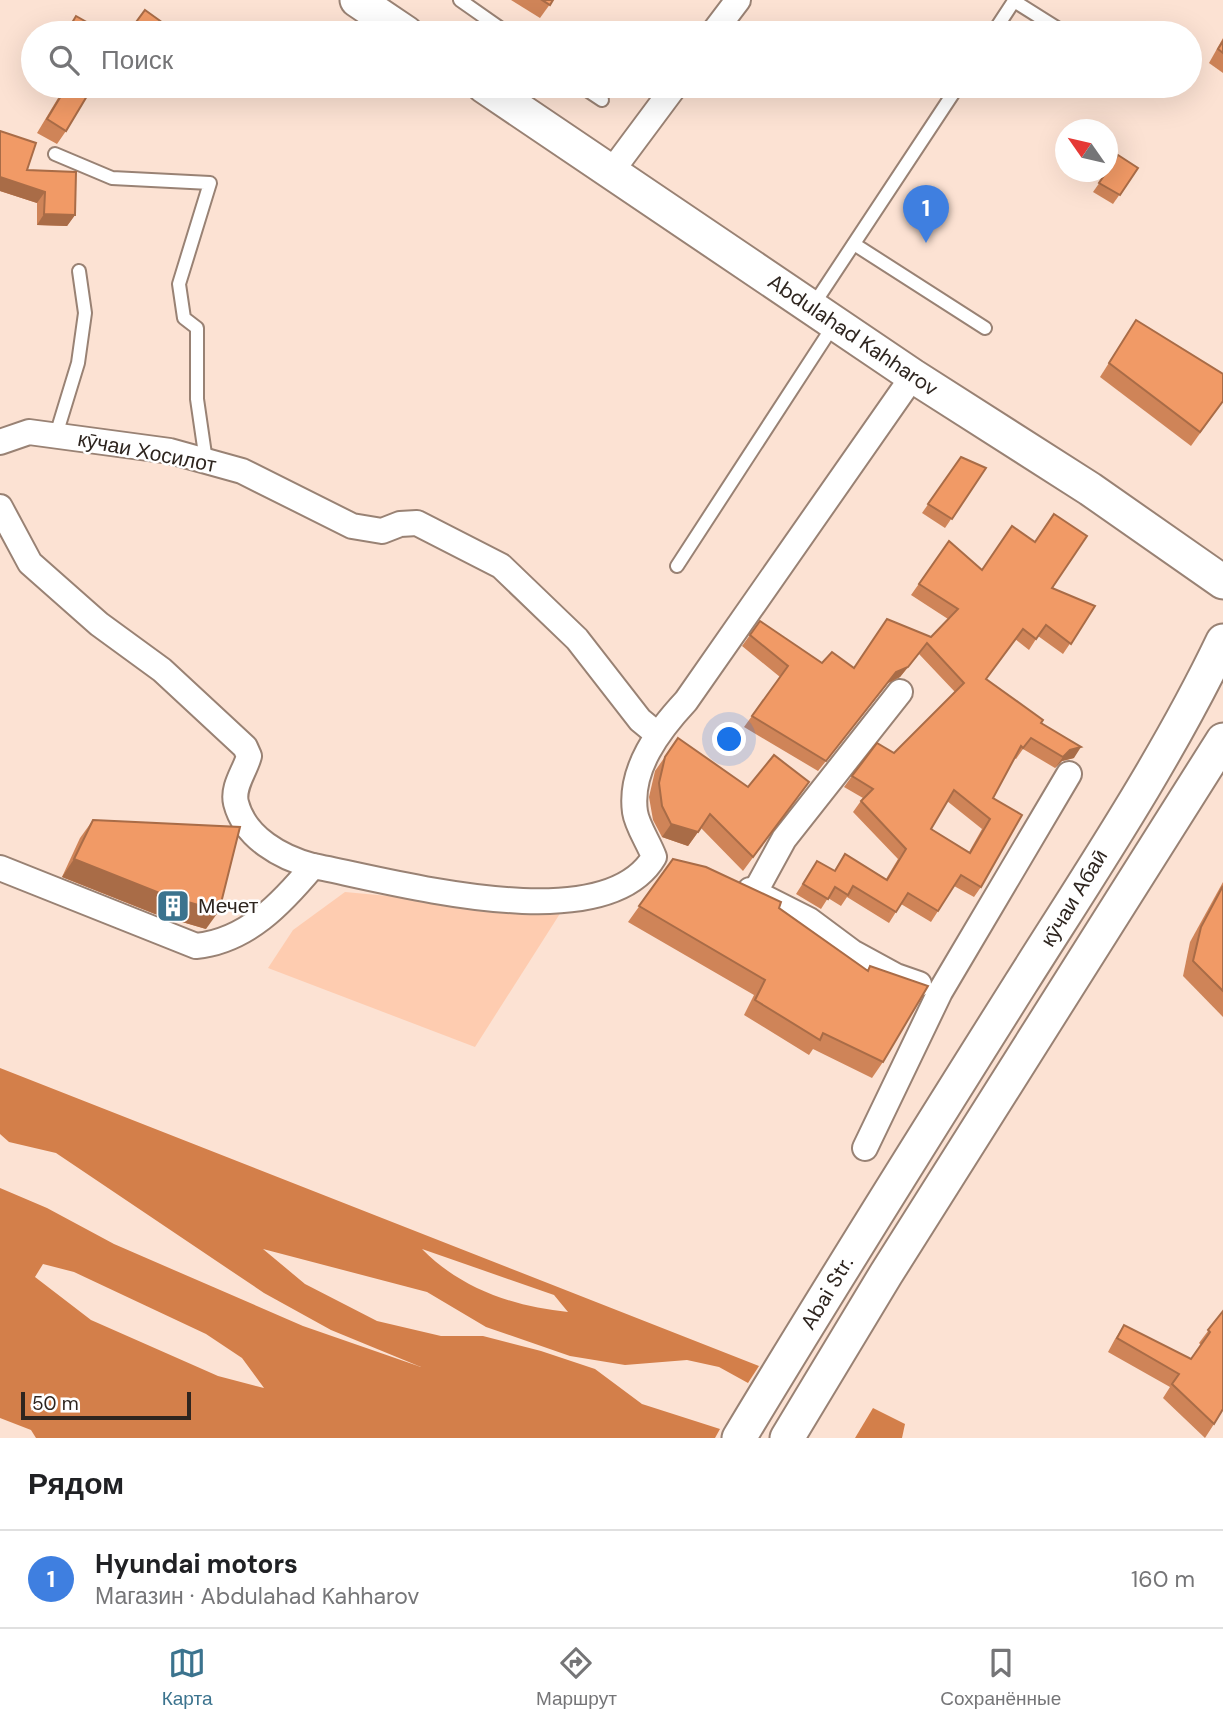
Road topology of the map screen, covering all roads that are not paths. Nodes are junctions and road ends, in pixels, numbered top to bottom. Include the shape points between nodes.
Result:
1 (357, 0) edge
2 (460, 0) edge
3 (738, 0) edge
4 (388, 21) edge
5 (490, 21) edge
6 (722, 21) edge
7 (1001, 21) edge
8 (1046, 21) edge
9 (502, 98) edge
10 (599, 98) edge
11 (666, 98) edge
12 (950, 98) edge
13 (602, 100) dead end
14 (55, 153) dead end
15 (611, 172) junction
16 (853, 244) junction
17 (79, 271) dead end
18 (823, 316) junction
19 (985, 328) dead end
20 (913, 376) junction
21 (56, 435) junction
22 (0, 442) edge
23 (206, 461) junction
24 (0, 507) edge
25 (677, 566) dead end
26 (1223, 582) edge
27 (1223, 641) edge
28 (900, 692) dead end
29 (657, 734) junction
30 (1223, 740) edge
31 (1069, 774) dead end
32 (654, 857) junction
33 (681, 864) edge
34 (313, 866) junction
35 (0, 868) edge
36 (731, 881) edge
37 (755, 892) junction
38 (940, 992) junction
39 (864, 1148) dead end
40 (739, 1438) edge
41 (787, 1438) edge

1 - 4 main road
2 - 5 lane
3 - 6 street
7 - 8 lane via 1014,1
9 - 15 main road, Abdulahad Kahharov
10 - 13 lane
11 - 15 street
12 - 16 lane
14 - 23 lane via 113,178 210,183 179,284 184,318 197,328 197,399
15 - 18 main road, Abdulahad Kahharov
16 - 18 lane
16 - 19 lane
17 - 21 lane via 85,313 78,363
18 - 20 main road, Abdulahad Kahharov
18 - 25 lane
20 - 26 main road, Abdulahad Kahharov via 1090,489
20 - 29 street via 686,701
21 - 22 street, кӯчаи Хосилот via 29,432
21 - 23 street, кӯчаи Хосилот
23 - 29 street, кӯчаи Хосилот via 242,471 352,526 382,531 417,523 501,566 577,639 639,720
24 - 34 street via 30,563 99,624 162,670 245,747 250,756 239,779 236,803 248,826 288,859
27 - 40 main road, Abai Str. via 1174,733
28 - 37 street via 784,839
29 - 32 street via 638,776 635,812
30 - 41 main road, Abai Str.
31 - 38 street
32 - 33 street
32 - 34 street via 636,881 555,903 449,892
34 - 35 street via 281,905 219,944 196,946
36 - 37 street
37 - 38 street via 809,920 852,952 896,976
38 - 39 street

